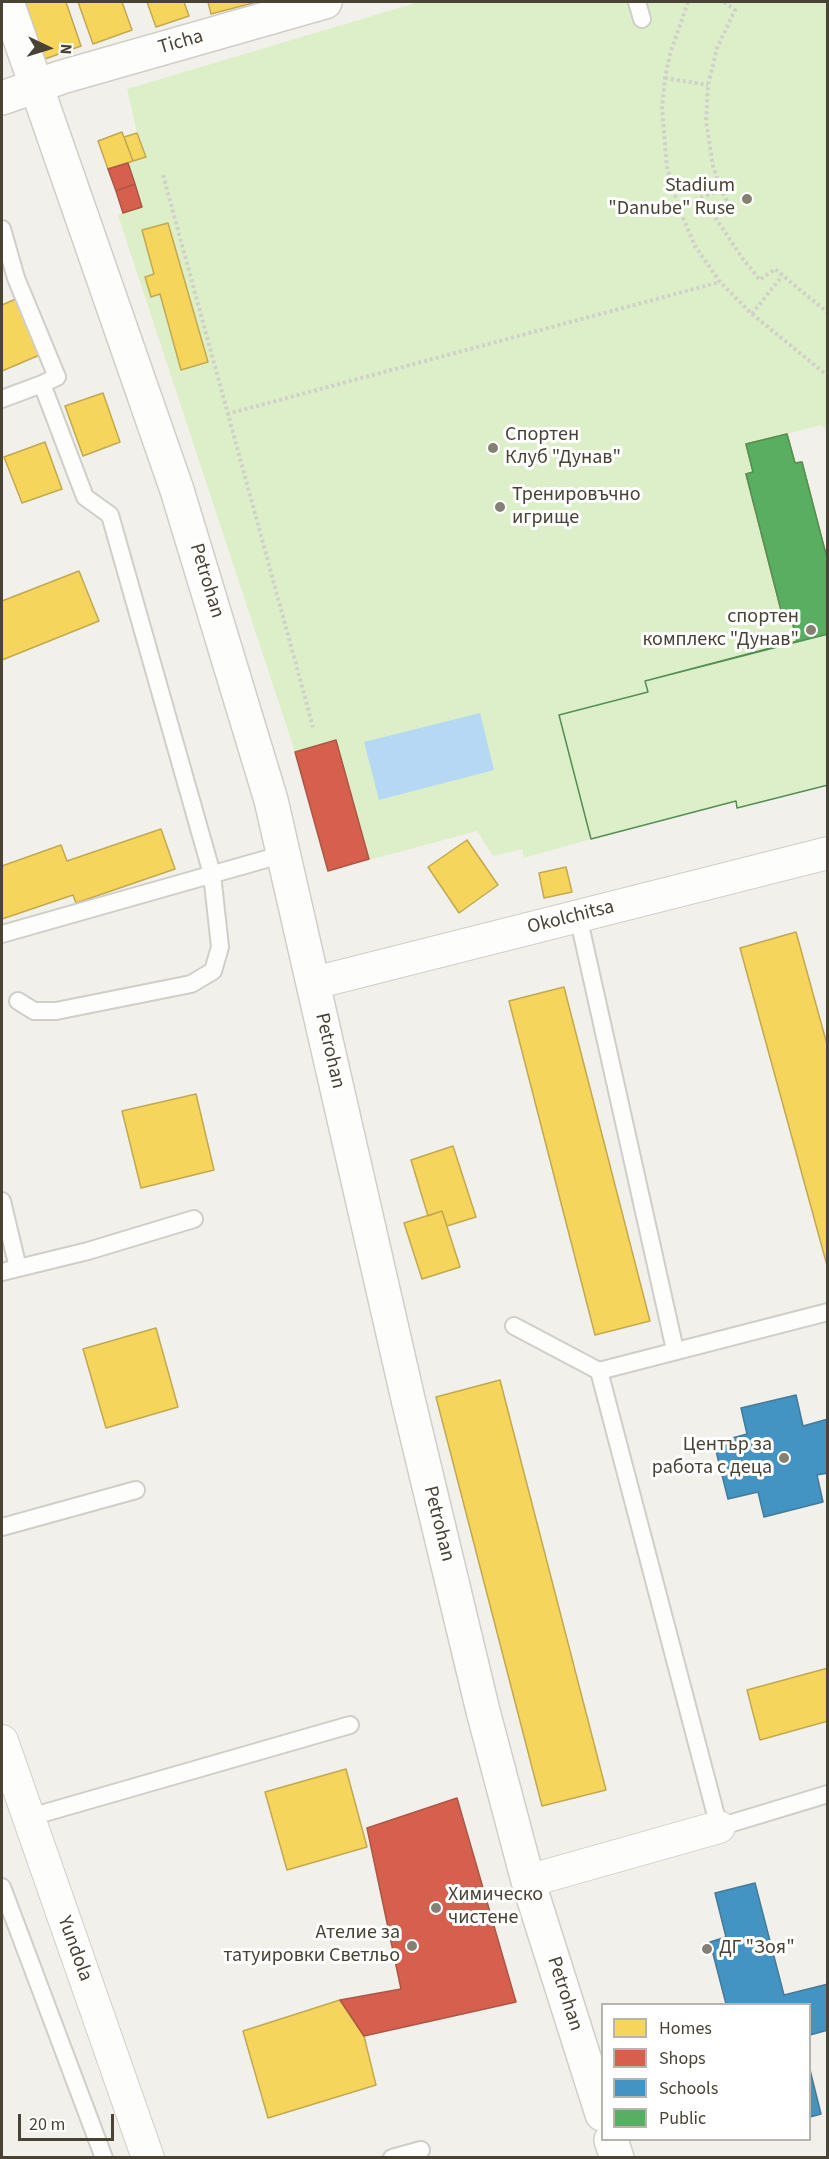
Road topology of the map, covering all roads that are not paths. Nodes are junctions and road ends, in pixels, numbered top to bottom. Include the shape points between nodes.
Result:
1 (7, 2) edge
2 (325, 2) edge
3 (637, 2) edge
4 (642, 19) dead end
5 (37, 84) junction
6 (2, 98) edge
7 (2, 229) edge
8 (9, 281) edge
9 (42, 384) junction
10 (2, 399) edge
11 (284, 854) junction
12 (828, 854) edge
13 (212, 874) junction
14 (578, 916) junction
15 (2, 934) edge
16 (314, 983) junction
17 (18, 1001) dead end
18 (2, 1201) edge
19 (194, 1219) dead end
20 (10, 1270) edge
21 (828, 1312) edge
22 (514, 1326) dead end
23 (675, 1350) junction
24 (599, 1371) junction
25 (135, 1490) dead end
26 (2, 1527) edge
27 (350, 1725) dead end
28 (2, 1741) edge
29 (828, 1794) edge
30 (27, 1818) junction
31 (719, 1827) junction
32 (528, 1881) junction
33 (2, 1887) edge
34 (601, 2108) edge
35 (611, 2141) edge
36 (421, 2150) dead end
37 (104, 2157) edge
38 (148, 2157) edge
39 (392, 2157) edge
40 (617, 2157) edge

1 - 5 street, Petrohan
2 - 5 street, Ticha
3 - 4 lane
5 - 6 street, Ticha
5 - 11 street, Petrohan via 177,490 247,716
7 - 8 lane
8 - 9 lane via 57,377
9 - 10 lane
9 - 13 lane via 85,497 111,515
11 - 13 lane
11 - 16 street, Petrohan
12 - 14 street, Okolchitsa
13 - 15 lane
13 - 17 lane via 220,947 213,971 191,984 56,1011 34,1011
14 - 16 street, Okolchitsa
14 - 23 lane
16 - 32 street, Petrohan via 408,1399
18 - 20 lane
19 - 20 lane
21 - 23 lane
22 - 24 lane
23 - 24 lane
24 - 31 lane
25 - 26 lane
27 - 30 lane
28 - 30 street, Yundola
29 - 31 lane
30 - 38 street, Yundola
31 - 32 street
32 - 34 street, Petrohan
33 - 37 lane
35 - 40 street
36 - 39 lane

